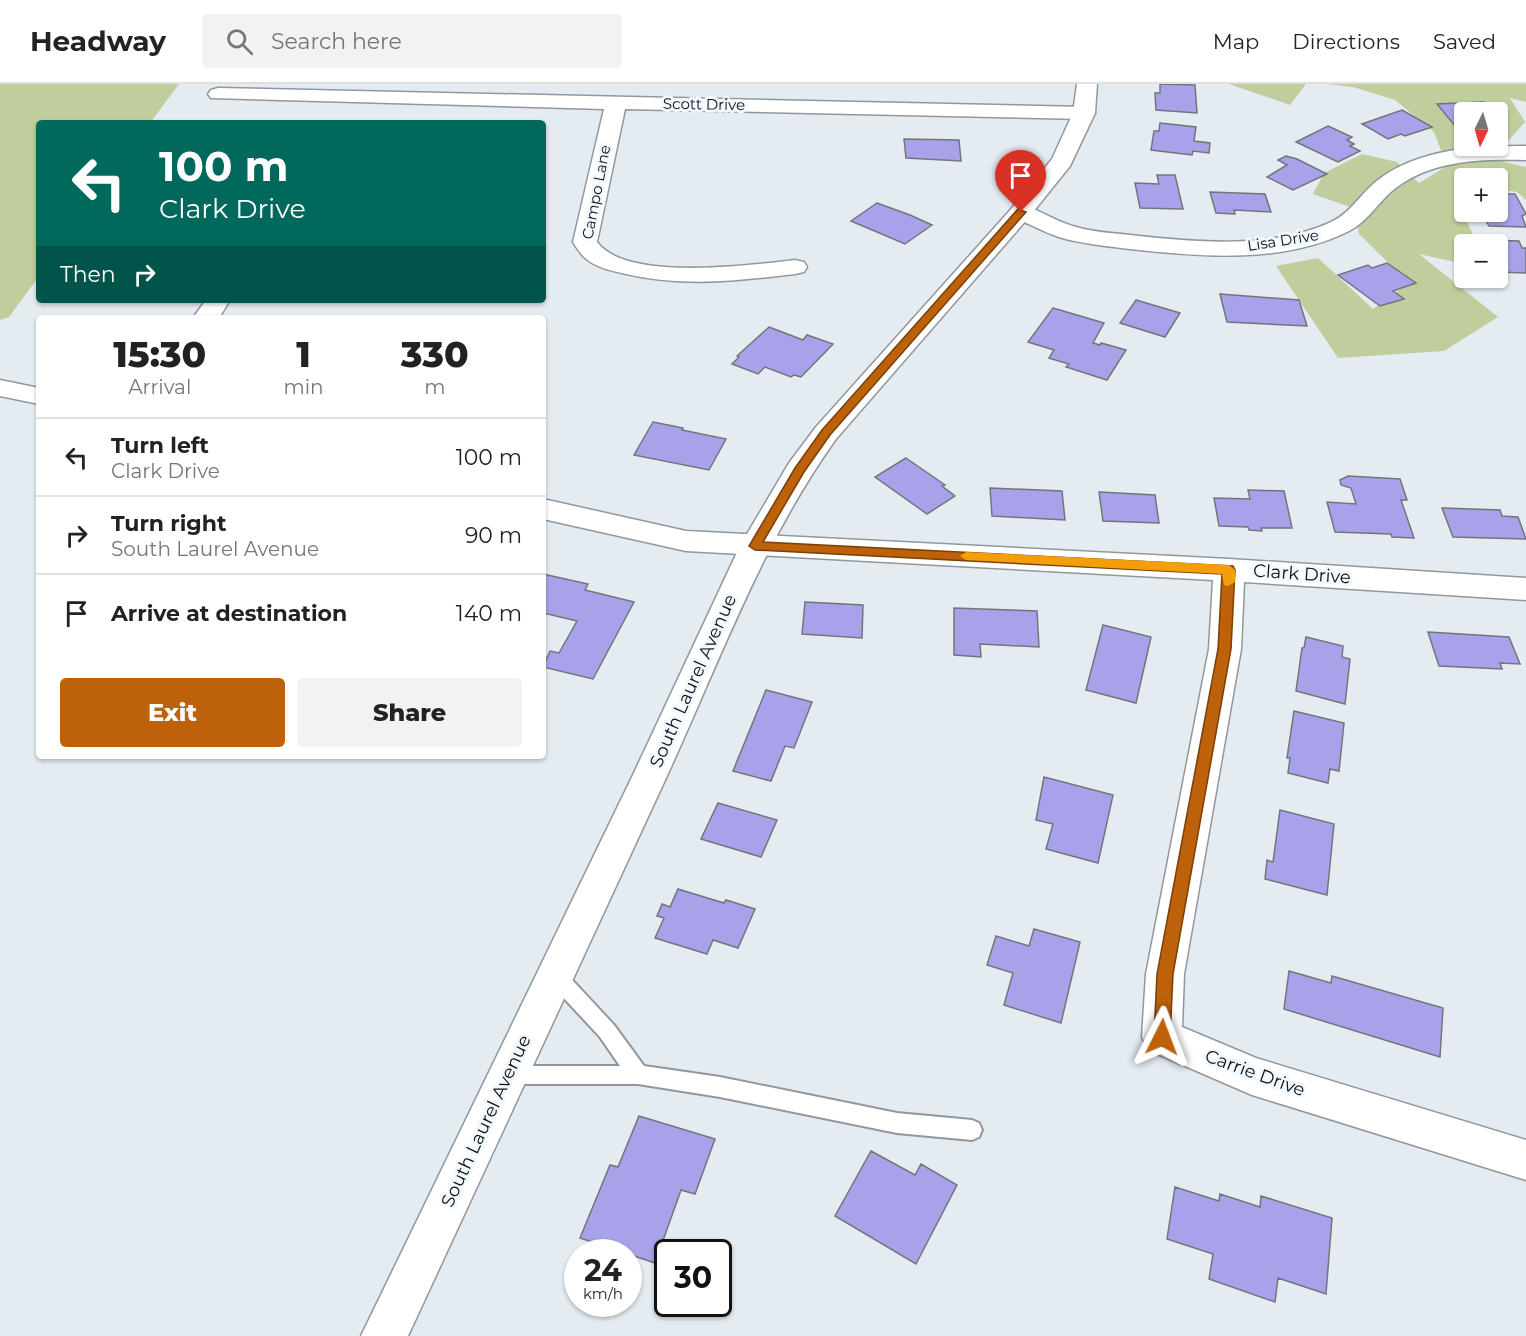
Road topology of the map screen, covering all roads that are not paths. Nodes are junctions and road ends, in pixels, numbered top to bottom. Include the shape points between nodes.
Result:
1 (218, 94) dead end
2 (1085, 98) edge
3 (617, 102) junction
4 (1526, 153) edge
5 (1021, 212) junction
6 (795, 267) dead end
7 (0, 388) edge
8 (36, 395) edge
9 (546, 510) edge
10 (755, 546) junction
11 (1229, 570) junction
12 (1526, 589) edge
13 (555, 975) junction
14 (508, 1075) junction
15 (638, 1075) junction
16 (972, 1130) dead end
17 (1526, 1160) edge
18 (384, 1336) edge

1 - 3 street, Scott Drive via 320,105
2 - 3 street, Scott Drive
2 - 5 street, South Laurel Avenue via 1062,161
3 - 6 street, Campo Lane via 585,242 588,250 611,263 682,274
4 - 5 street, Lisa Drive via 1481,153 1426,164 1387,184 1361,213 1344,225 1313,237 1272,245 1206,247 1116,240 1067,232
5 - 10 street, South Laurel Avenue via 826,433 799,470
7 - 8 street
9 - 10 street via 686,541
10 - 11 street, Clark Drive
10 - 13 street, South Laurel Avenue
11 - 12 street, Clark Drive
11 - 17 street, Carrie Drive via 1225,649 1165,974 1162,1037 1252,1076
13 - 14 street, South Laurel Avenue
13 - 15 lane via 607,1031
14 - 15 lane
14 - 18 street, South Laurel Avenue
15 - 16 lane via 720,1087 897,1123

